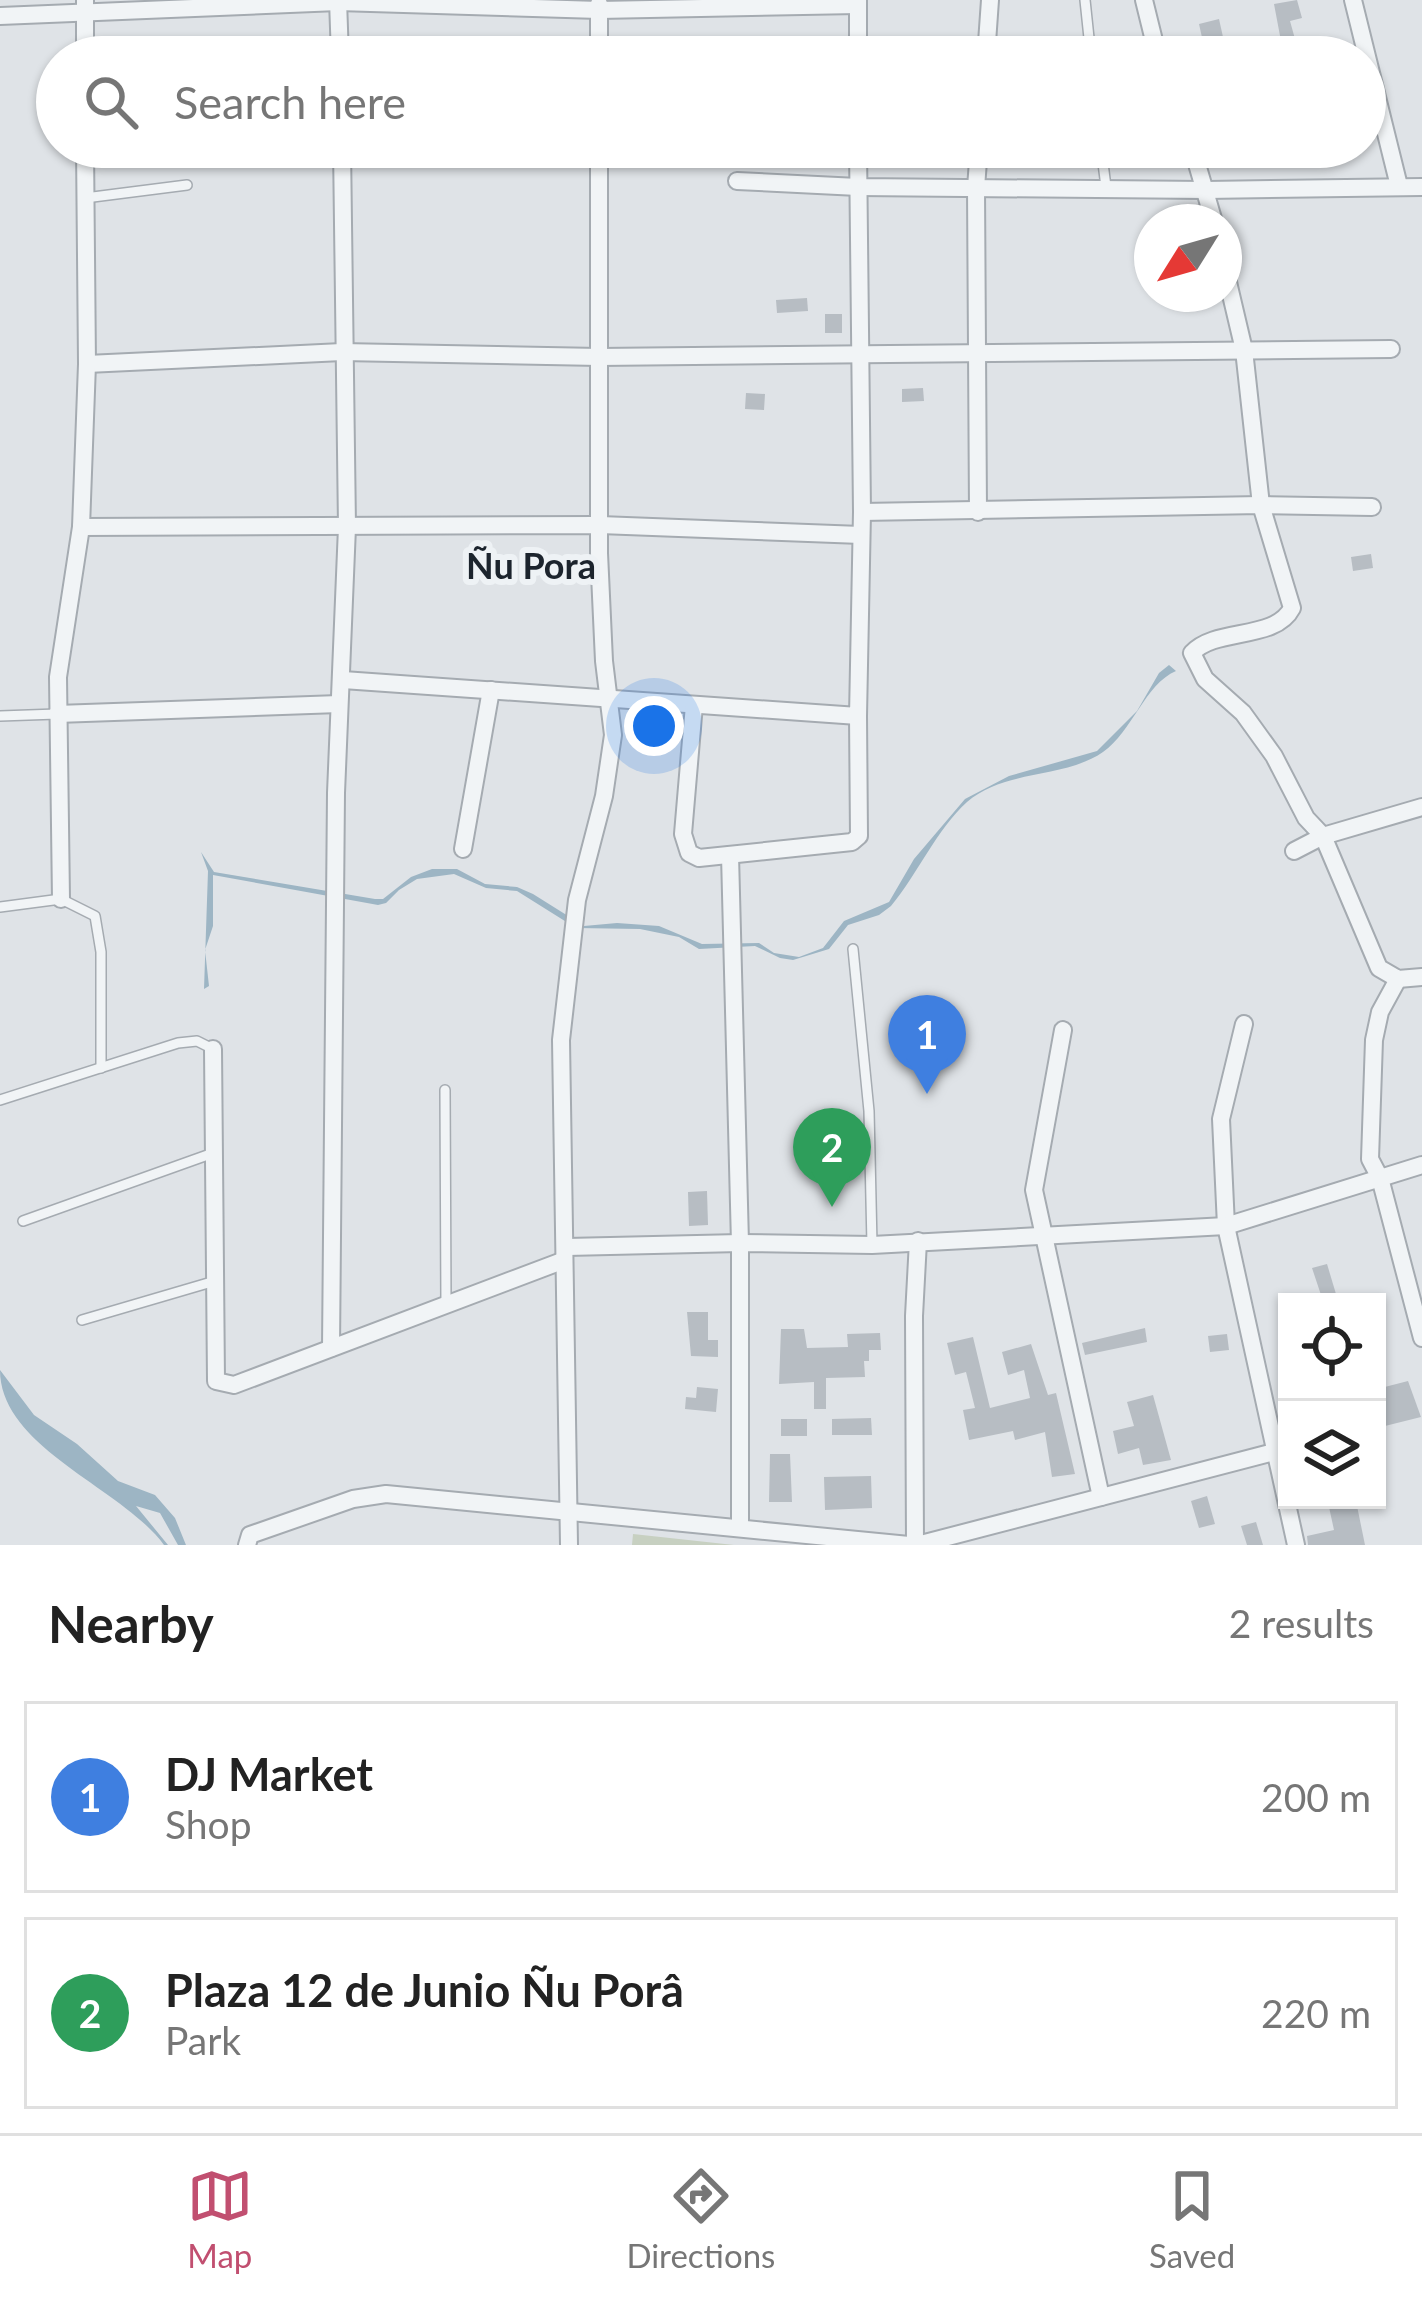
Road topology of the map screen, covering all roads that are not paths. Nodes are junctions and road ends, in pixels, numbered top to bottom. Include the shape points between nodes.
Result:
1 (990, 0) edge
2 (1085, 0) edge
3 (1144, 0) edge
4 (1353, 0) edge
5 (338, 1) edge
6 (858, 2) edge
7 (599, 5) edge
8 (85, 7) edge
9 (0, 16) edge
10 (339, 36) edge
11 (599, 36) edge
12 (858, 36) edge
13 (987, 36) edge
14 (1089, 36) edge
15 (1153, 36) edge
16 (1362, 36) edge
17 (1386, 133) edge
18 (85, 168) edge
19 (342, 168) edge
20 (599, 168) edge
21 (858, 168) edge
22 (977, 168) edge
23 (1104, 168) edge
24 (1199, 168) edge
25 (737, 181) dead end
26 (188, 184) dead end
27 (1399, 186) junction
28 (858, 187) junction
29 (1106, 187) junction
30 (1422, 187) edge
31 (976, 188) junction
32 (1206, 190) junction
33 (85, 198) junction
34 (1210, 204) edge
35 (1235, 312) edge
36 (1391, 349) dead end
37 (1244, 350) junction
38 (858, 351) junction
39 (342, 352) junction
40 (979, 353) junction
41 (599, 357) junction
42 (87, 364) junction
43 (1261, 505) junction
44 (1372, 507) dead end
45 (862, 512) junction
46 (978, 512) junction
47 (600, 525) junction
48 (81, 526) junction
49 (347, 527) junction
50 (861, 535) junction
51 (343, 680) junction
52 (491, 691) junction
53 (611, 699) junction
54 (339, 704) junction
55 (694, 705) junction
56 (57, 714) junction
57 (0, 716) edge
58 (858, 716) junction
59 (1422, 807) edge
60 (1323, 836) junction
61 (463, 849) dead end
62 (1294, 850) dead end
63 (730, 855) junction
64 (62, 899) junction
65 (0, 907) edge
66 (853, 949) dead end
67 (1422, 977) edge
68 (1398, 980) junction
69 (1244, 1024) dead end
70 (1063, 1030) dead end
71 (213, 1049) joint
72 (101, 1068) junction
73 (445, 1090) dead end
74 (0, 1100) edge
75 (216, 1152) junction
76 (1422, 1165) edge
77 (1380, 1178) junction
78 (23, 1220) dead end
79 (1226, 1226) junction
80 (1041, 1235) junction
81 (918, 1241) junction
82 (740, 1243) junction
83 (872, 1245) junction
84 (564, 1254) junction
85 (215, 1281) junction
86 (446, 1306) junction
87 (82, 1320) dead end
88 (1422, 1338) edge
89 (332, 1348) junction
90 (1274, 1452) junction
91 (1101, 1496) junction
92 (568, 1510) junction
93 (740, 1527) junction
94 (247, 1545) edge
95 (569, 1545) edge
96 (914, 1545) edge
97 (1295, 1545) edge

1 - 13 street
2 - 14 lane
3 - 15 street
4 - 16 street
5 - 7 street
5 - 8 street
5 - 10 street
6 - 7 street
6 - 12 street
7 - 11 street
8 - 9 street
17 - 27 street
18 - 33 street
19 - 39 street
20 - 41 street
21 - 28 street
22 - 31 street
23 - 29 lane
24 - 32 street
25 - 28 street
26 - 33 lane
27 - 30 street
27 - 32 street
28 - 31 street
28 - 38 street
29 - 31 street
29 - 32 street
31 - 40 street
32 - 34 street
33 - 42 street
35 - 37 street
36 - 37 street
37 - 40 street
37 - 43 street
38 - 40 street
38 - 41 street
38 - 45 street
39 - 41 street
39 - 42 street
39 - 49 street
40 - 46 street
41 - 47 street
42 - 48 street
43 - 44 street
43 - 46 street
43 - 60 street via 1292,608 1287,617 1192,652 1205,679 1243,712
45 - 46 street
45 - 50 street
47 - 49 street
47 - 50 street
47 - 53 street
48 - 49 street
48 - 56 street
49 - 51 street
50 - 58 street
51 - 52 street
51 - 54 street
52 - 53 street
52 - 61 street
53 - 55 street
53 - 84 street via 614,735 577,900 561,1040
54 - 56 street
54 - 89 street
55 - 58 street
55 - 63 street via 685,843 699,859
56 - 57 lane
56 - 64 street
58 - 63 street via 859,836
59 - 60 street
60 - 62 street
60 - 68 street via 1374,959
63 - 82 street
64 - 65 lane
64 - 72 lane via 95,916
66 - 83 lane
67 - 68 street
68 - 77 street via 1374,1040 1370,1159
69 - 79 street via 1222,1119
70 - 80 street via 1034,1190
71 - 72 lane via 178,1043
71 - 75 street
72 - 74 lane
73 - 86 lane
75 - 78 lane
75 - 85 street
76 - 77 street
77 - 79 street
77 - 88 street
79 - 80 street
79 - 90 street
80 - 81 street
80 - 91 street
81 - 83 street
81 - 96 street
82 - 83 street
82 - 84 street
82 - 93 street
84 - 86 street
84 - 92 street
85 - 87 lane
85 - 89 street via 221,1384
86 - 89 street
90 - 91 street
90 - 97 street
91 - 96 street
92 - 93 street
92 - 94 street via 367,1496 250,1535
92 - 95 street
93 - 96 street

